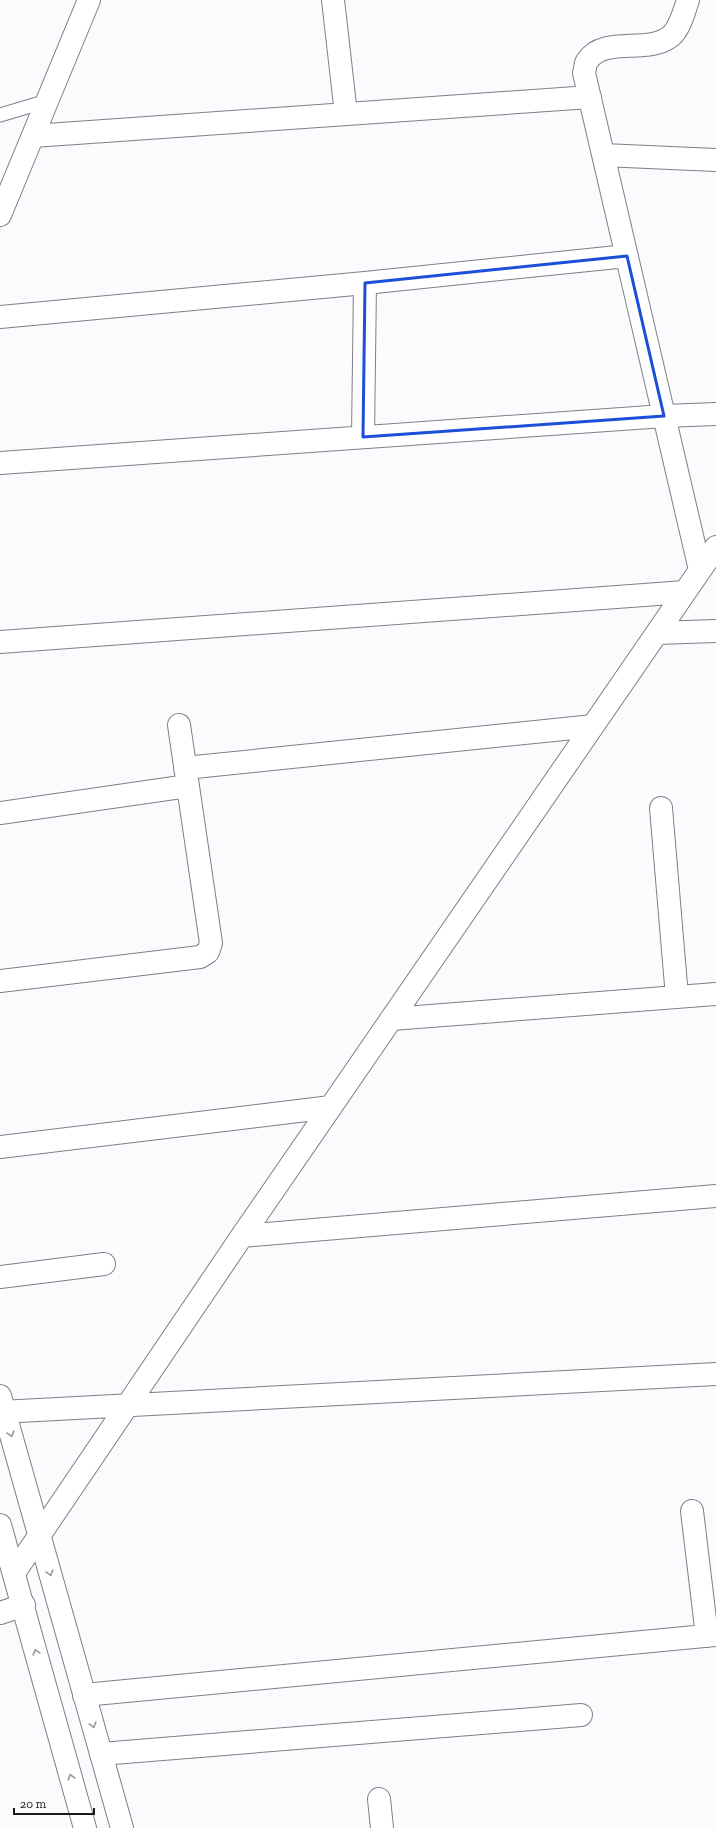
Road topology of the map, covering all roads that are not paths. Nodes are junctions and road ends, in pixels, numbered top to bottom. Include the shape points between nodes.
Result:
1 (89, 0) edge
2 (332, 0) edge
3 (688, 0) edge
4 (590, 97) junction
5 (47, 101) junction
6 (346, 114) junction
7 (0, 115) edge
8 (33, 136) junction
9 (603, 155) junction
10 (716, 160) edge
11 (0, 215) edge
12 (627, 256) junction
13 (365, 283) junction
14 (0, 317) edge
15 (716, 414) edge
16 (664, 416) junction
17 (363, 437) junction
18 (0, 463) edge
19 (716, 547) edge
20 (700, 570) junction
21 (685, 592) junction
22 (716, 631) edge
23 (657, 633) junction
24 (0, 642) edge
25 (179, 725) dead end
26 (593, 726) junction
27 (187, 777) junction
28 (661, 808) dead end
29 (0, 813) edge
30 (0, 982) edge
31 (716, 994) edge
32 (677, 997) junction
33 (391, 1018) junction
34 (331, 1107) junction
35 (0, 1147) edge
36 (716, 1196) edge
37 (242, 1236) junction
38 (104, 1264) dead end
39 (0, 1277) edge
40 (716, 1374) edge
41 (128, 1404) junction
42 (1, 1406) edge
43 (692, 1511) dead end
44 (0, 1525) edge
45 (40, 1537) junction
46 (14, 1573) junction
47 (24, 1605) junction
48 (0, 1613) edge
49 (712, 1636) edge
50 (84, 1695) junction
51 (581, 1715) dead end
52 (101, 1754) junction
53 (378, 1799) dead end
54 (85, 1828) edge
55 (122, 1828) edge
56 (382, 1828) edge

1 - 5 street
2 - 6 street
3 - 4 street via 682,19 672,35 658,44 601,49 586,62 584,73
4 - 6 street
4 - 9 street
5 - 7 lane
5 - 8 street
6 - 8 street
8 - 11 street
9 - 10 street
9 - 12 street
12 - 13 street
12 - 16 street
13 - 14 street
13 - 17 street
15 - 16 street
16 - 17 street
16 - 20 street
17 - 18 street
19 - 20 street
20 - 21 street
21 - 23 street
21 - 24 street
22 - 23 street
23 - 26 street
25 - 27 street
26 - 27 street
26 - 33 street
27 - 29 street
27 - 30 street via 211,943 208,952 200,957
28 - 32 street
31 - 32 street
32 - 33 street
33 - 34 street
34 - 35 street
34 - 37 street
36 - 37 street
37 - 41 street
38 - 39 street
40 - 41 street
41 - 42 street
41 - 45 street
42 -> 45 street
43 - 49 street
44 - 46 street
45 - 46 street
45 -> 50 street
46 - 47 street
47 - 48 street
54 -> 47 street
49 - 50 street
50 -> 52 street
51 - 52 street
52 - 55 street
53 - 56 street

